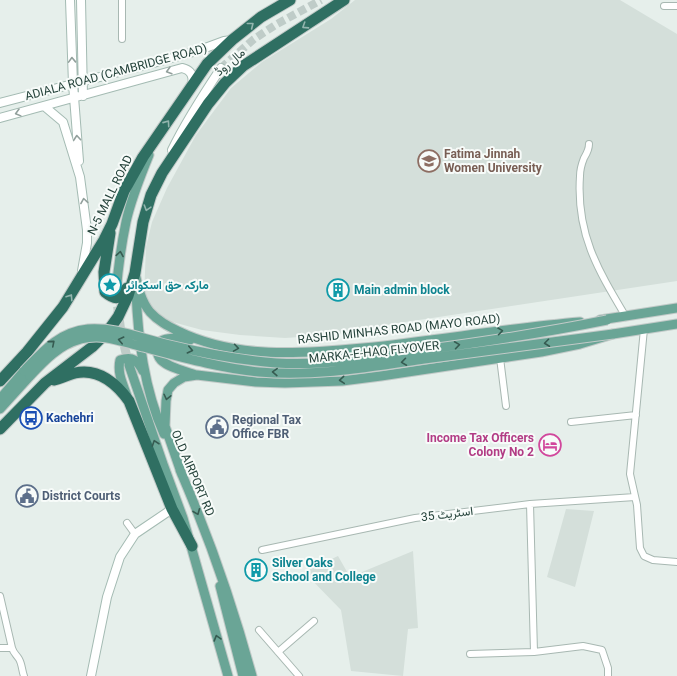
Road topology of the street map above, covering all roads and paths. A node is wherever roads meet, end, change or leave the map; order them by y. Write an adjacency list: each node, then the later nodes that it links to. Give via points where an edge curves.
1 (70, 0): 12 (main road, one-way to 1)
2 (81, 0): 11 (main road)
3 (122, 0): 8 (street)
4 (290, 0): 9 (highway, N-5 MALL ROAD, one-way to 4, via 261,17)
5 (344, 0): 21 (highway, مال روڈ, one-way to 21, via 266,50 225,83)
6 (664, 6): 7 (street)
7 (677, 6)
8 (122, 39)
9 (232, 40): 11 (main road, ADIALA ROAD (CAMBRIDGE ROAD)); 13 (highway, N-5 MALL ROAD, via 207,64)
10 (220, 68): 21 (main road, via 180,134)
11 (83, 81): 12 (main road, ADIALA ROAD (CAMBRIDGE ROAD)); 14 (main road)
12 (73, 84): 15 (main road); 16 (main road, ADIALA ROAD (CAMBRIDGE ROAD))
13 (192, 87): 14 (main road, ADIALA ROAD (CAMBRIDGE ROAD), one-way to 14, via 192,74 188,69 182,68); 19 (highway, N-5 MALL ROAD, one-way to 13)
14 (83, 96): 15 (main road, ADIALA ROAD (CAMBRIDGE ROAD))
15 (74, 99): 17 (main road, ADIALA ROAD (CAMBRIDGE ROAD)); 22 (main road, one-way to 15)
16 (0, 104)
17 (44, 106): 18 (main road, ADIALA ROAD (CAMBRIDGE ROAD), one-way to 18); 22 (main road, via 63,122)
18 (0, 118)
19 (154, 143): 23 (highway, N-5 MALL ROAD, via 124,191); 26 (main road, one-way to 19, via 126,221 136,187)
20 (590, 144): 28 (street, via 580,175 580,208 584,232 605,281)
21 (162, 173): 24 (highway, مال روڈ, one-way to 24, via 151,195 143,222)
22 (80, 177): 25 (main road, one-way to 22, via 85,262 87,230)
23 (112, 224): 24 (highway, via 104,272 105,292 119,298); 25 (highway, N-5 MALL ROAD)
24 (135, 273): 33 (main road, RASHID MINHAS ROAD (MAYO ROAD), via 138,291 150,312 168,326); 37 (main road, OLD AIRPORT RD); 40 (highway, via 118,318 108,331 92,347)
25 (80, 281): 39 (highway, N-5 MALL ROAD, one-way to 25, via 45,330)
26 (116, 293)
27 (677, 308): 28 (main road, RASHID MINHAS ROAD (MAYO ROAD))
28 (626, 317): 29 (main road, RASHID MINHAS ROAD (MAYO ROAD))
29 (607, 320): 33 (main road, RASHID MINHAS ROAD (MAYO ROAD), one-way to 29, via 252,351 295,353); 36 (main road, MARKA-E-HAQ FLYOVER, one-way to 29, bridge, via 57,339 72,332 88,329 124,332 237,359 302,363 396,354 546,332)
30 (677, 324): 31 (main road)
31 (644, 329): 32 (main road); 45 (street)
32 (613, 334): 34 (main road, via 580,344); 36 (main road, MARKA-E-HAQ FLYOVER, one-way to 36, bridge, via 327,372 259,372 97,337 81,339 56,350)
33 (200, 341): 38 (main road, via 165,339 157,346 160,359)
34 (500, 358): 38 (main road, one-way to 38, via 381,376 310,383 256,382); 43 (street)
35 (129, 365): 54 (main road, one-way to 35)
36 (27, 373): 41 (main road, MARKA-E-HAQ FLYOVER); 44 (main road, MARKA-E-HAQ FLYOVER)
37 (145, 374): 42 (main road, via 133,359 120,360 119,375); 48 (main road, OLD AIRPORT RD, via 158,422)
38 (197, 375): 48 (main road, one-way to 48, via 184,377 174,383 168,390 166,401 165,426)
39 (0, 381)
40 (45, 383): 42 (highway, via 74,373 98,374 112,382); 47 (highway)
41 (0, 399)
42 (129, 401): 51 (highway)
43 (506, 406)
44 (0, 409)
45 (636, 415): 46 (street); 49 (street, via 630,474)
46 (571, 422)
47 (0, 429)
48 (182, 475): 56 (main road, OLD AIRPORT RD, one-way to 56)
49 (635, 497): 50 (street, اسٹریٹ 35); 57 (street, via 640,548 644,556 653,560)
50 (530, 504): 55 (street, اسٹریٹ 35, via 415,518); 64 (street)
51 (172, 509): 53 (main road); 54 (highway)
52 (127, 523): 53 (street)
53 (135, 534): 68 (main road, via 120,557 107,597)
54 (192, 546): 66 (main road, one-way to 54)
55 (262, 550)
56 (214, 555): 69 (main road); 70 (main road, OLD AIRPORT RD, via 231,602)
57 (677, 562)
58 (0, 596): 62 (street)
59 (314, 621): 63 (street)
60 (259, 630): 63 (street)
61 (0, 648): 62 (street)
62 (12, 648): 67 (street, via 21,662)
63 (278, 652): 71 (street)
64 (534, 652): 65 (street); 72 (street, via 582,646 602,650)
65 (470, 654)
66 (227, 673)
67 (24, 676)
68 (91, 676)
69 (243, 676)
70 (252, 676)
71 (299, 676)
72 (608, 676)

